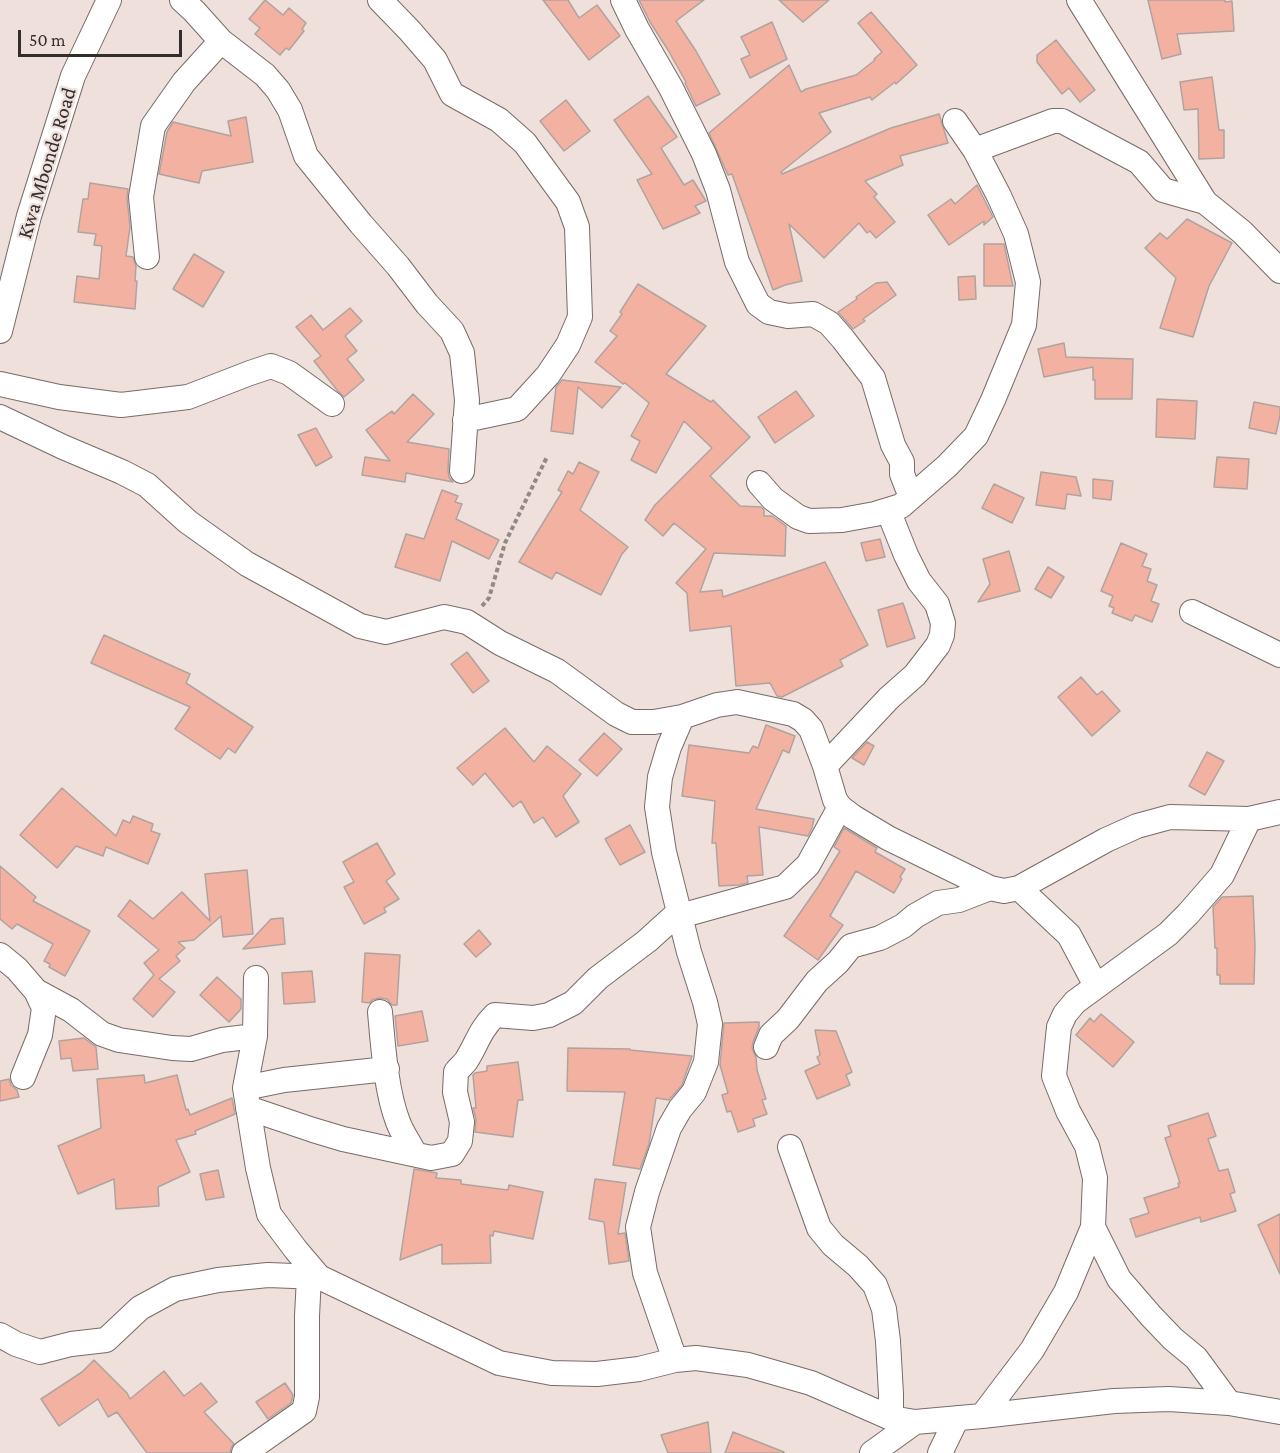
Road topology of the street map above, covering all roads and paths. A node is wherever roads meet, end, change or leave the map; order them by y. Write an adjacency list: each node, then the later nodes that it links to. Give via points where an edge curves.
1 (109, 0): 12 (street, Kwa Mbonde Road, via 73,76 29,216)
2 (183, 0): 6 (street)
3 (380, 0): 16 (street, via 435,60 452,94 499,120 525,143 568,202 577,227 580,317 568,345 548,375 517,409)
4 (623, 0): 20 (street, via 704,154 737,262 758,304 769,312 813,314 829,323 843,339 873,378 902,462 902,474)
5 (1079, 0): 9 (street)
6 (221, 41): 10 (street, via 184,82 153,126 141,197); 16 (street, via 278,90 290,110 306,156 452,331 462,353)
7 (955, 121): 8 (street)
8 (975, 150): 9 (street, via 1062,121 1139,162 1163,190); 20 (street, via 1016,234 1028,282 1024,325 976,436)
9 (1205, 202): 11 (street)
10 (147, 257)
11 (1280, 271)
12 (0, 331)
13 (0, 384): 14 (street, via 121,405 188,397 271,366 289,372)
14 (332, 404)
15 (0, 417): 23 (street, via 147,485 188,522 247,564 360,626 386,632 444,617)
16 (465, 420): 18 (street)
17 (547, 457): 23 (path, via 506,543 489,598)
18 (462, 471)
19 (759, 483): 21 (street, via 773,499 810,521 842,520)
20 (913, 495): 21 (street, via 901,506)
21 (888, 510): 26 (street, via 919,581 937,604 942,635 915,675)
22 (1192, 612): 24 (street)
23 (467, 622): 25 (street, via 557,671 632,722)
24 (1280, 655)
25 (682, 717): 26 (street, via 736,702 793,714 811,729); 32 (street, via 660,777 657,807)
26 (825, 766): 27 (street)
27 (840, 807): 30 (street, via 888,838); 32 (street, via 808,865 785,887)
28 (1280, 812): 29 (street)
29 (1249, 819): 31 (street, via 1170,817 1137,826); 35 (street, via 1222,875 1188,915)
30 (990, 888): 31 (street); 39 (street, via 938,903 880,938 850,946 771,1035)
31 (1018, 888): 35 (street, via 1069,935)
32 (680, 914): 44 (street, via 598,978 573,1003 533,1018 495,1015 456,1072 455,1092 462,1122 460,1141 452,1154 431,1158); 48 (street, via 710,1024 706,1062 694,1092 669,1128 638,1227 645,1273)
33 (0, 955): 36 (street)
34 (256, 978): 38 (street)
35 (1096, 986): 45 (street, via 1065,1014 1059,1027 1054,1076 1088,1146 1095,1178)
36 (36, 991): 38 (street, via 71,1010 102,1034 119,1040 191,1049); 41 (street, via 44,1008 40,1035)
37 (380, 1012): 40 (street)
38 (255, 1036): 42 (street)
39 (766, 1047)
40 (387, 1069): 42 (street, via 284,1080); 44 (street, via 398,1122)
41 (23, 1077)
42 (246, 1098): 44 (street, via 313,1131); 46 (street, via 269,1214)
43 (790, 1147): 52 (street, via 819,1228 875,1285 884,1310 888,1341)
44 (416, 1154)
45 (1093, 1227): 49 (street, via 1119,1279 1173,1339 1196,1358); 51 (street, via 1055,1311 1032,1350)
46 (314, 1277): 47 (street, via 268,1275 174,1290 140,1308 106,1340 40,1352); 48 (street, via 499,1363 552,1373 597,1374); 55 (street, via 307,1316 304,1411)
47 (0, 1335)
48 (675, 1360): 52 (street, via 696,1358 748,1365 811,1383)
49 (1229, 1403): 50 (street); 51 (street, via 1114,1401)
50 (1280, 1413)
51 (982, 1416): 53 (street)
52 (891, 1418): 54 (street)
53 (957, 1418): 54 (street); 57 (street)
54 (915, 1422): 56 (street)
55 (244, 1453)
56 (872, 1453)
57 (940, 1453)

